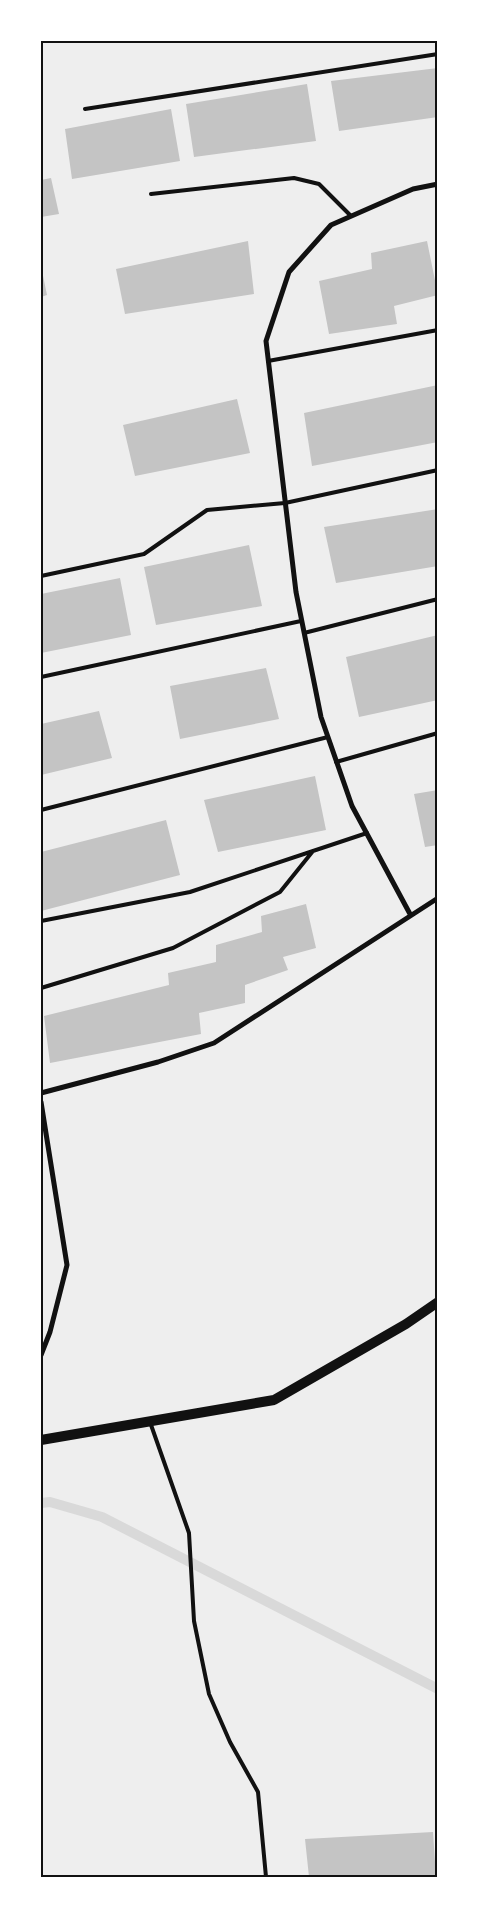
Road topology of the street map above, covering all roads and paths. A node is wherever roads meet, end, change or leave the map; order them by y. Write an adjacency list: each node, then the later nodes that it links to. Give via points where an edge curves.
1 (438, 54): 2 (lane)
2 (85, 109)
3 (438, 184): 5 (street, via 413,189)
4 (151, 194): 5 (lane, via 294,178 319,184)
5 (351, 216): 7 (street, via 331,225 289,272 266,341)
6 (438, 330): 7 (lane)
7 (268, 360): 9 (street)
8 (438, 470): 9 (lane)
9 (285, 503): 10 (lane, via 207,510 144,554); 12 (street)
10 (41, 576)
11 (438, 598): 13 (lane)
12 (301, 621): 13 (street); 14 (lane)
13 (304, 634): 16 (street)
14 (41, 677)
15 (438, 733): 17 (lane)
16 (328, 737): 17 (street); 18 (lane)
17 (336, 762): 19 (street)
18 (41, 810)
19 (366, 834): 20 (lane); 22 (street)
20 (313, 851): 23 (lane, via 190,892); 24 (lane, via 280,892 173,948)
21 (438, 898): 22 (street)
22 (410, 914): 25 (street, via 214,1043 158,1062)
23 (41, 921)
24 (41, 988)
25 (41, 1093)
26 (41, 1102): 28 (street, via 67,1265)
27 (438, 1302): 29 (main road, via 274,1400)
28 (41, 1355)
29 (150, 1422): 30 (main road); 31 (lane, via 189,1538 194,1621 209,1694 230,1742 258,1792)
30 (41, 1440)
31 (266, 1877)

